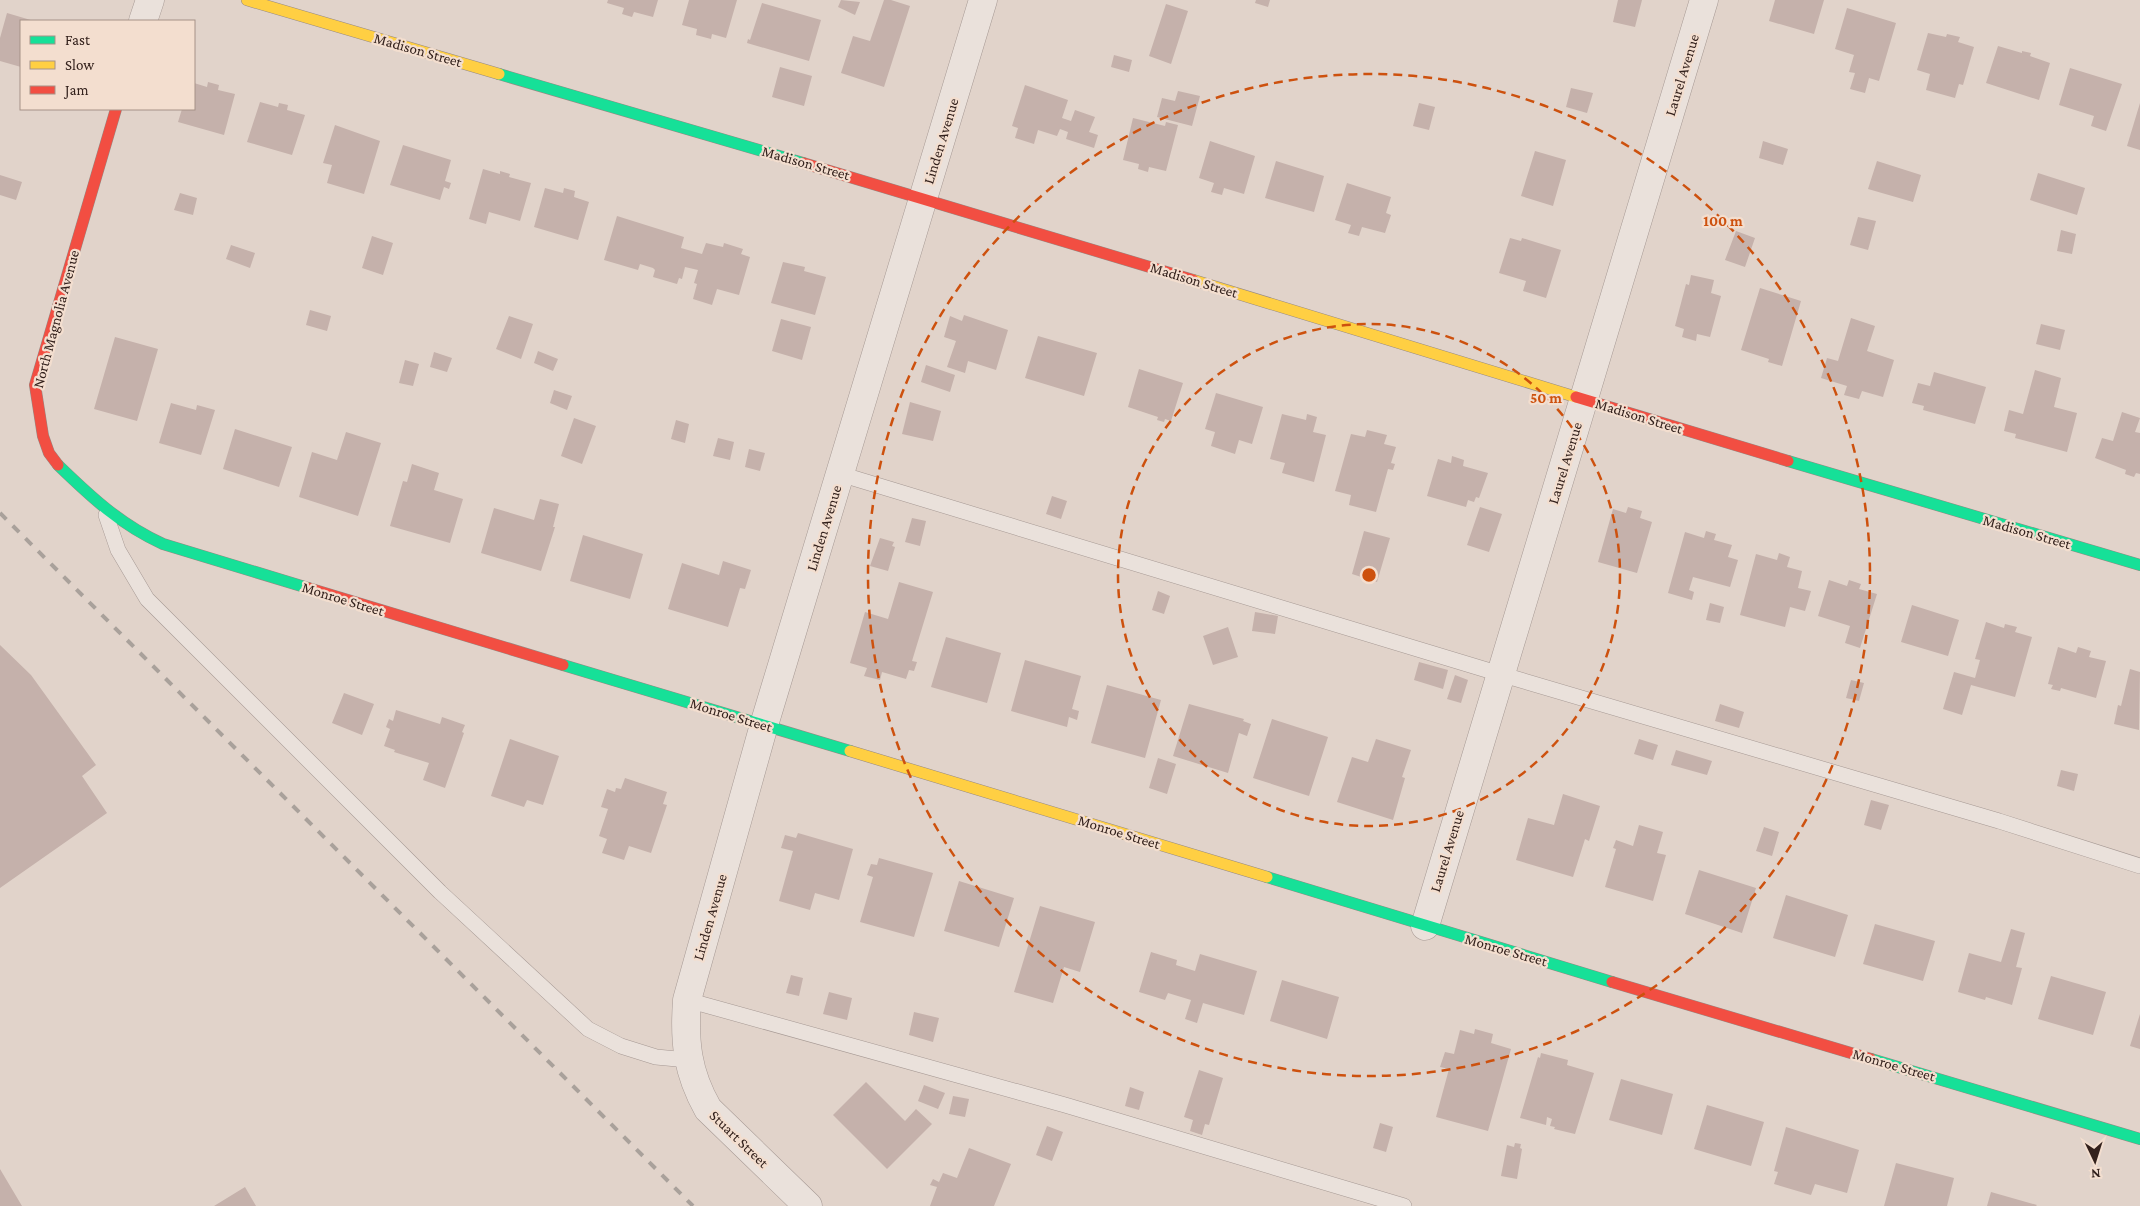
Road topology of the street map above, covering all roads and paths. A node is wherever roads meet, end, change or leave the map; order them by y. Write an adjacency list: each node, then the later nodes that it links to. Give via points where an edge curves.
1 (150, 0): 5 (street)
2 (247, 0): 7 (street, Madison Street)
3 (983, 0): 7 (street, Linden Avenue)
4 (1704, 0): 8 (street, Laurel Avenue)
5 (143, 20)
6 (116, 110): 10 (street, North Magnolia Avenue, via 35,385 38,421 50,455)
7 (924, 198): 8 (street, Madison Street); 9 (street, Linden Avenue)
8 (1584, 399): 11 (street, Madison Street); 12 (street, Laurel Avenue)
9 (840, 474): 12 (lane); 13 (street, Linden Avenue)
10 (104, 510): 13 (street, Monroe Street, via 143,536 163,544); 17 (lane, via 118,550 148,599 440,892 588,1029 621,1046 656,1057)
11 (2140, 565)
12 (1500, 674): 14 (lane); 15 (street, Laurel Avenue)
13 (764, 725): 15 (street, Monroe Street); 16 (street, Linden Avenue)
14 (2140, 866)
15 (1425, 926): 18 (street, Monroe Street)
16 (686, 1000): 17 (street, Linden Avenue); 20 (lane, via 1065,1105)
17 (688, 1060): 19 (street, Stuart Street, via 697,1090 708,1109)
18 (2140, 1139)
19 (808, 1206)
20 (1404, 1206)

